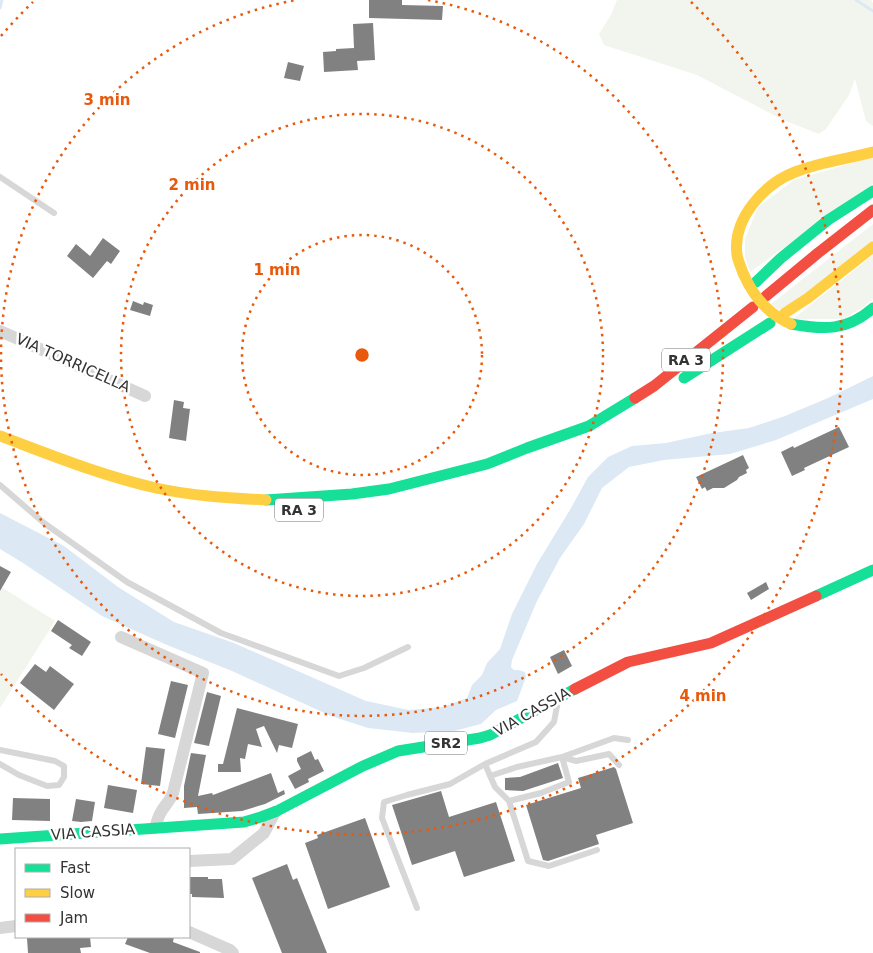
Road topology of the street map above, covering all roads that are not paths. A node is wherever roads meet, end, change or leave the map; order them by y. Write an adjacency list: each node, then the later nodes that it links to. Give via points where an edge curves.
1 (873, 152): 10 (main road, bridge, via 804,169 771,186 744,219 738,236 737,254 749,287 761,304 791,324 823,329 840,327)
2 (0, 176): 5 (lane)
3 (873, 191): 7 (main road, via 828,220)
4 (873, 210): 8 (main road)
5 (54, 213)
6 (873, 247): 11 (main road)
7 (756, 282)
8 (766, 296)
9 (753, 307): 16 (main road, RA 3, via 654,386)
10 (873, 308)
11 (785, 314)
12 (770, 323): 16 (main road, via 671,386)
13 (707, 330): 16 (main road)
14 (0, 331): 15 (street, VIA TORRICELLA)
15 (145, 396)
16 (618, 409): 17 (main road, RA 3)
17 (589, 426): 18 (main road, RA 3, via 486,464 389,489 265,500 156,488 77,465); 19 (main road, RA 3)
18 (0, 436)
19 (553, 451)
20 (0, 485): 25 (lane, via 44,523 127,582 221,633 339,676)
21 (159, 500): 22 (main road, RA 3, via 195,506)
22 (283, 510)
23 (873, 570): 26 (main road, VIA CASSIA / SR2, via 711,642 628,662)
24 (121, 637): 36 (street, VIA CASSIA, via 203,673 173,793)
25 (408, 647)
26 (559, 698): 31 (lane, via 554,722 536,742); 35 (main road, VIA CASSIA / SR2, via 490,736 398,750)
27 (628, 740): 29 (lane, via 614,738)
28 (0, 750): 30 (lane, via 55,761 64,766 64,777 60,785 47,786)
29 (562, 757): 32 (lane, via 576,761 609,754); 33 (lane); 34 (lane, via 569,782)
30 (0, 764)
31 (485, 764): 33 (lane); 40 (lane, via 450,784 384,802 382,818)
32 (619, 765)
33 (490, 776): 34 (lane, via 495,787)
34 (509, 801): 38 (lane, via 528,861 549,866)
35 (275, 812): 36 (main road, VIA CASSIA / SR2, via 244,822); 39 (street, via 264,834 232,859)
36 (155, 828): 37 (main road, VIA CASSIA / SR2)
37 (0, 839)
38 (597, 850)
39 (190, 860)
40 (417, 908)
41 (15, 926): 42 (street)
42 (0, 928)
43 (190, 932): 44 (street)
44 (233, 953)

